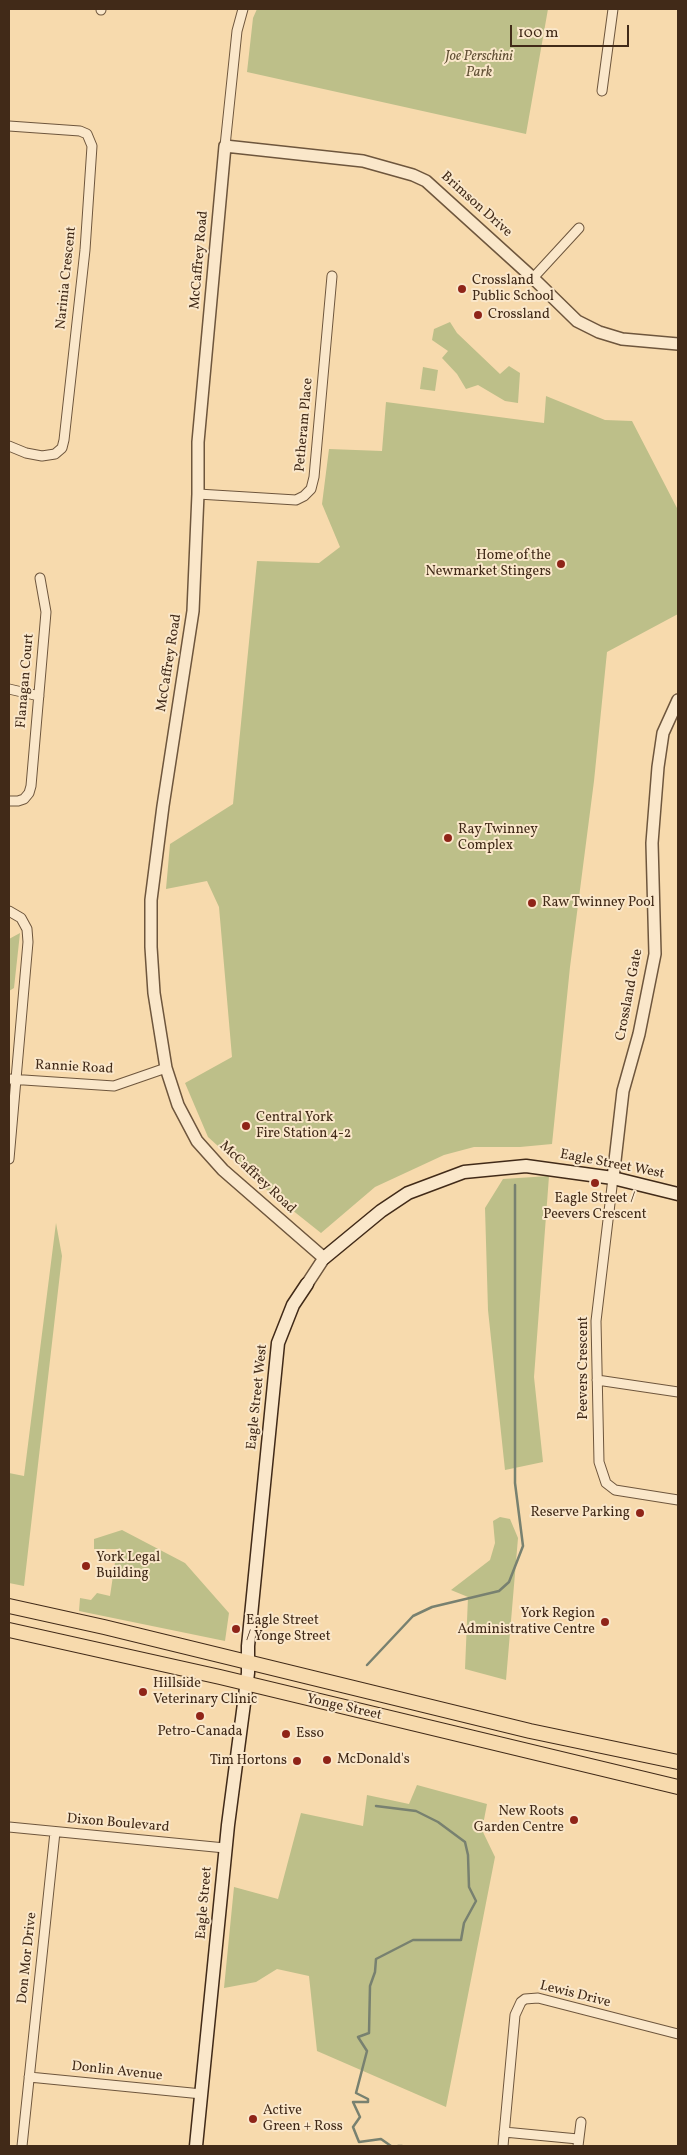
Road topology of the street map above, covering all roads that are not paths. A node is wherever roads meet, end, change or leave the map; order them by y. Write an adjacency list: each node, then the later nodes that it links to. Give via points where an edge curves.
1 (243, 9): 5 (street, McCaffrey Road, via 237,31)
2 (612, 9): 3 (street)
3 (602, 91)
4 (9, 126): 10 (street, Narinia Crescent, via 80,131 87,134 92,146 85,250 62,448 55,454 42,456)
5 (225, 146): 8 (street, Brimson Drive, via 364,161 413,175 426,181); 11 (street, McCaffrey Road, via 198,442)
6 (579, 228): 8 (street)
7 (332, 276): 11 (street, Petheram Place, via 311,489 296,500)
8 (533, 278): 9 (street, Brimson Drive, via 576,321 599,332 622,339)
9 (678, 344)
10 (9, 446)
11 (198, 494): 18 (street, McCaffrey Road, via 193,611 151,900 154,993)
12 (40, 578): 14 (street, Flanagan Court, via 46,612)
13 (9, 689): 14 (street)
14 (39, 696): 16 (street, Flanagan Court, via 29,793 24,799)
15 (678, 700): 21 (street, Crossland Gate, via 663,733 658,767 652,843 654,954 639,1034 623,1091)
16 (9, 801)
17 (9, 911): 19 (street, via 21,918 27,929 28,942)
18 (166, 1068): 19 (street, Rannie Road, via 114,1086); 23 (street, McCaffrey Road, via 178,1105 198,1141 223,1170)
19 (12, 1079): 20 (street)
20 (9, 1159)
21 (613, 1178): 22 (main road, Eagle Street West); 23 (main road, Eagle Street West, via 526,1166 464,1172 408,1193 381,1210); 25 (street, Peevers Crescent, via 596,1321)
22 (678, 1194)
23 (324, 1258): 24 (street, Eagle Street West)
24 (307, 1284): 30 (main road, Eagle Street West, via 293,1305 278,1343)
25 (597, 1380): 26 (street); 27 (street, Peevers Crescent, via 599,1462 606,1483 615,1490)
26 (678, 1392)
27 (678, 1500)
28 (9, 1606): 30 (main road, Yonge Street)
29 (9, 1630): 31 (main road, Yonge Street)
30 (248, 1663): 31 (main road, Eagle Street); 32 (main road, Yonge Street, via 530,1731)
31 (246, 1685): 33 (main road, Yonge Street); 36 (main road, Eagle Street)
32 (678, 1762)
33 (678, 1787)
34 (9, 1826): 35 (street, Dixon Boulevard)
35 (55, 1832): 36 (street, Dixon Boulevard); 38 (street, Don Mor Drive)
36 (225, 1848): 39 (main road, Eagle Street)
37 (678, 2034): 41 (street, Lewis Drive, via 538,1998 525,1999 515,2015)
38 (29, 2077): 39 (street, Donlin Avenue); 43 (street, Don Mor Drive)
39 (202, 2094): 44 (main road, Eagle Street)
40 (581, 2122): 42 (street)
41 (504, 2132): 42 (street); 45 (street, Lewis Drive)
42 (578, 2143)
43 (22, 2146)
44 (196, 2146)
45 (503, 2146)

